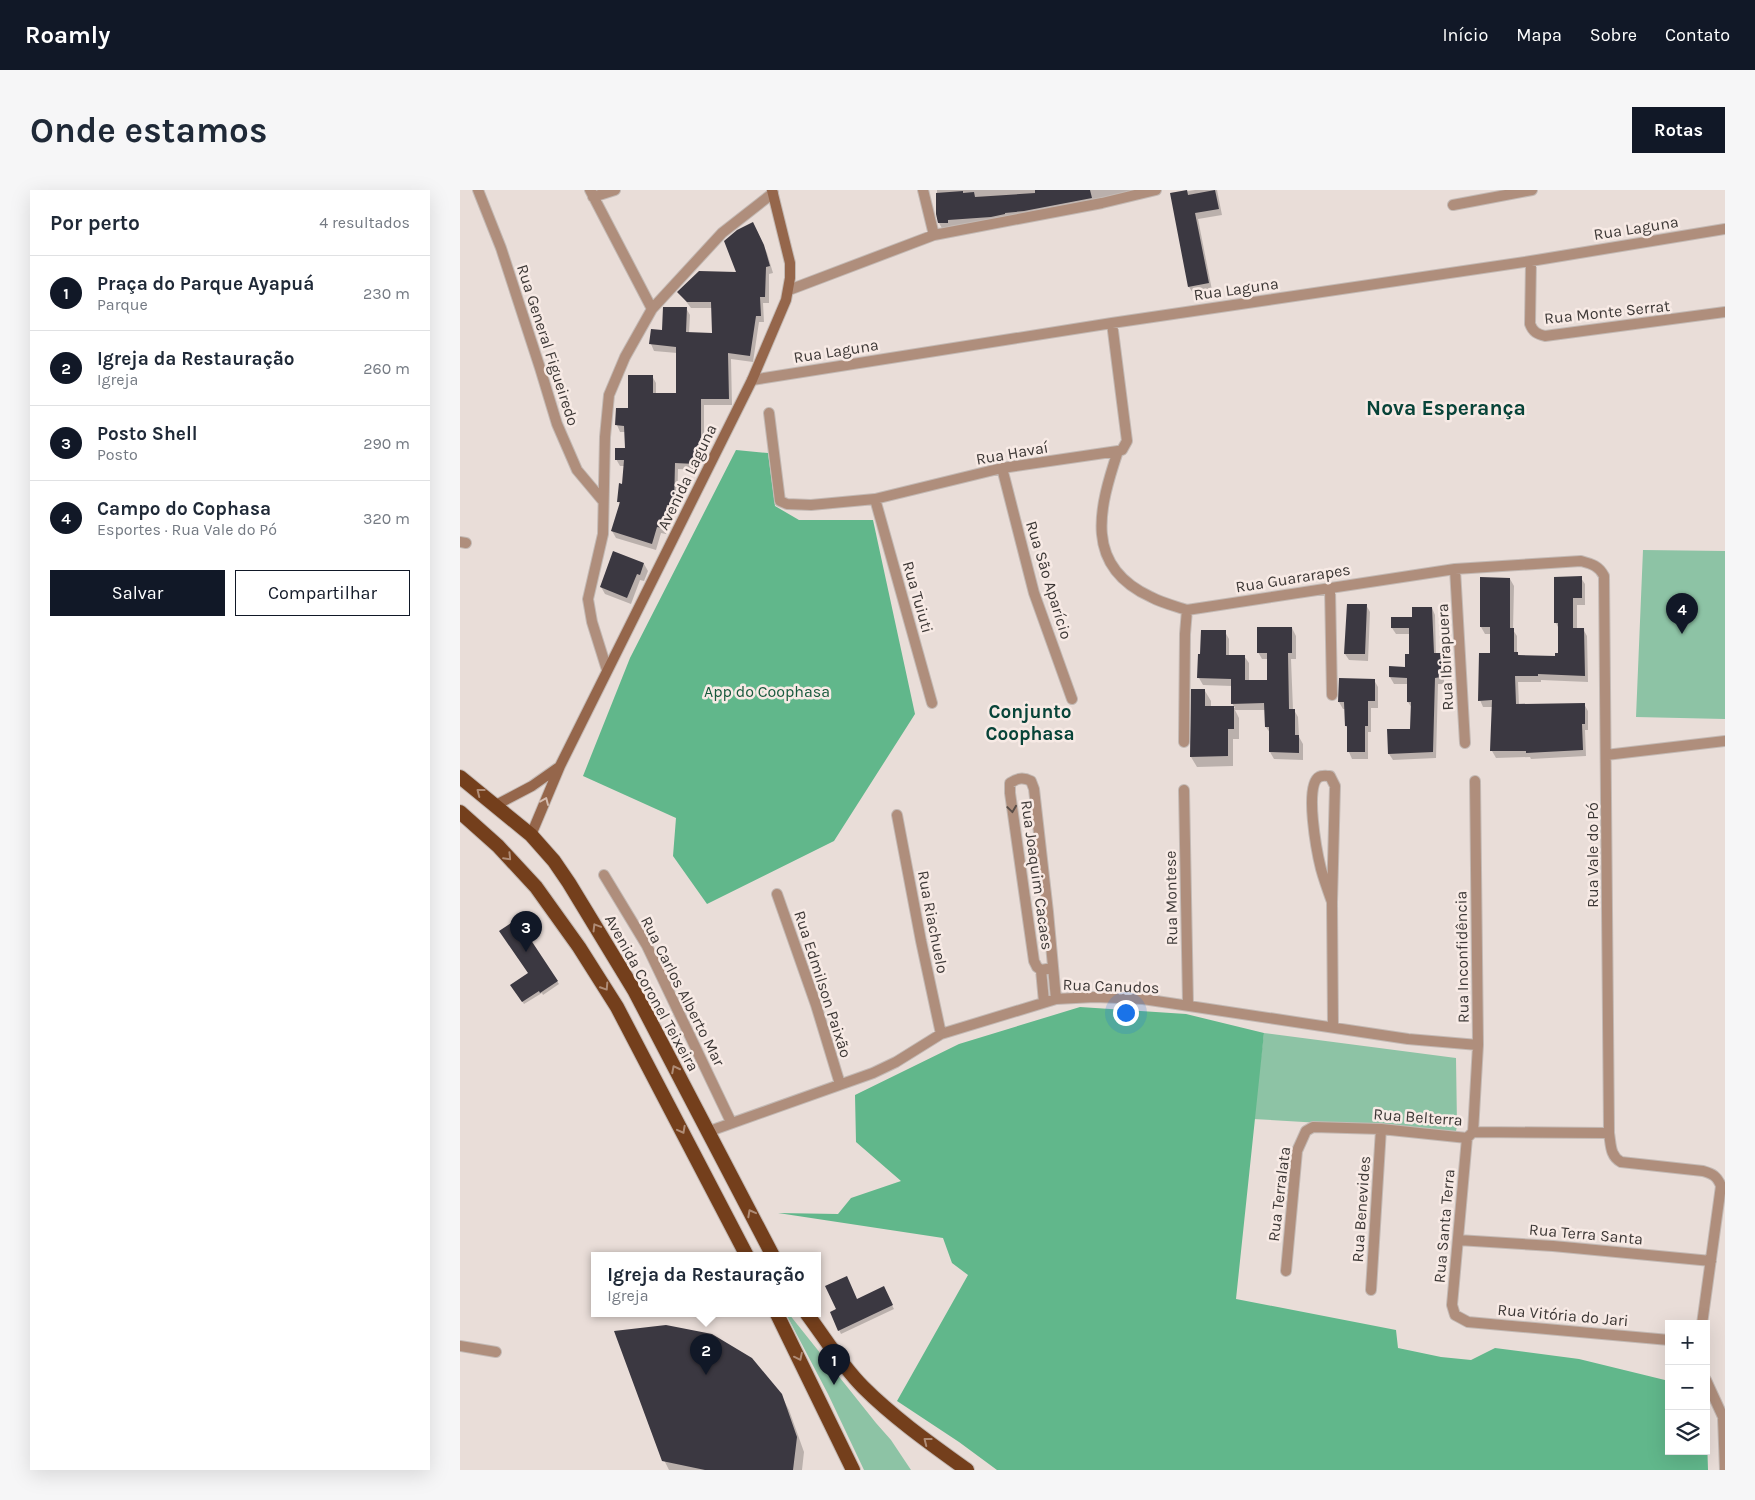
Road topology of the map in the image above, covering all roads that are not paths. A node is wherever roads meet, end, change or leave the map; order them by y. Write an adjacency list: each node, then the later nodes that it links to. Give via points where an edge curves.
1 (478, 190): 21 (street, Rua General Figueiredo, via 504,257 557,424 577,470)
2 (615, 190): 7 (street)
3 (923, 190): 10 (street)
4 (1156, 190): 10 (street)
5 (1532, 190): 8 (street)
6 (772, 191): 12 (main road, Avenida Laguna, via 790,263); 13 (street, via 722,233)
7 (592, 194): 13 (street)
8 (1453, 205)
9 (1725, 229): 11 (street, Rua Laguna)
10 (934, 234): 12 (street)
11 (1531, 261): 14 (street, Rua Monte Serrat, via 1530,324 1538,335); 15 (street, Rua Laguna)
12 (789, 290): 16 (main road, Avenida Laguna)
13 (652, 309): 21 (street, via 625,357 609,395)
14 (1725, 312)
15 (1112, 323): 16 (street, Rua Laguna); 18 (street, via 1127,441)
16 (752, 380): 26 (main road, Avenida Laguna)
17 (769, 413): 20 (street, Rua Havaí, via 780,501 811,505)
18 (1118, 451): 19 (street, Rua Havaí); 25 (street, Rua Guararapes, via 1100,524 1109,561 1125,581 1150,597)
19 (1002, 468): 20 (street, Rua Havaí); 28 (street, Rua São Aparício, via 1034,593)
20 (875, 499): 29 (street, Rua Tuiuti)
21 (603, 501): 26 (street, via 603,534 588,599)
22 (1455, 569): 23 (street, Rua Guararapes, via 1581,561 1594,564); 24 (street, Rua Guararapes); 32 (street, Rua Ibirapuera)
23 (1604, 576): 33 (street, Rua Vale do Pó)
24 (1330, 588): 25 (street, Rua Guararapes); 27 (street)
25 (1187, 610): 31 (street)
26 (607, 670): 34 (main road, Avenida Laguna)
27 (1332, 695)
28 (1072, 699)
29 (932, 703)
30 (1725, 741): 33 (street)
31 (1184, 742)
32 (1465, 743)
33 (1606, 755): 58 (street, Rua Vale do Pó)
34 (560, 766): 38 (main road, Avenida Laguna, via 526,790); 41 (main road, Avenida Laguna, one-way to 34)
35 (460, 777): 38 (highway, Avenida Coronel Teixeira, one-way to 35)
36 (1475, 781): 52 (street, Rua Inconfidência)
37 (1184, 790): 49 (street, Rua Montese)
38 (496, 805): 41 (highway, Avenida Coronel Teixeira)
39 (460, 812): 61 (highway, one-way to 61, via 536,887 579,947 617,1007)
40 (897, 815): 51 (street, Rua Riachuelo)
41 (531, 835): 57 (highway, Avenida Coronel Teixeira, one-way to 41, via 634,990 569,883)
42 (604, 876): 54 (street, Rua Carlos Alberto Mar, via 647,946)
43 (777, 894): 53 (street, Rua Edmilson Paixão)
44 (1332, 902): 44 (street, via 1335,786 1330,776 1324,775 1314,781 1314,830 1320,867); 50 (street)
45 (1053, 968): 46 (street, Rua Joaquim Cacaes); 46 (street, Rua Joaquim Cacaes, one-way to 46, via 1037,807 1031,781 1016,779 1010,783 1010,793 1034,961); 47 (street, Rua Joaquim Cacaes)
46 (1041, 970): 48 (street, Rua Joaquim Cacaes)
47 (1056, 999): 48 (street, Rua Canudos); 49 (street, Rua Canudos, via 1143,999)
48 (1044, 1002): 51 (street, Rua Canudos)
49 (1188, 1005): 50 (street, Rua Canudos)
50 (1333, 1027): 52 (street, Rua Canudos, via 1408,1040)
51 (941, 1034): 53 (street, Rua Canudos, via 896,1062)
52 (1478, 1044): 59 (street, Rua Inconfidência)
53 (840, 1084): 54 (street, Rua Canudos)
54 (731, 1122): 57 (street, Rua Canudos)
55 (1314, 1127): 56 (street, Rua Belterra); 64 (street, Rua Terralata, via 1306,1131 1297,1151)
56 (1381, 1129): 59 (street, Rua Belterra); 65 (street, Rua Benevides)
57 (707, 1132): 62 (highway, Avenida Coronel Teixeira, one-way to 57)
58 (1609, 1133): 59 (street, Rua Belterra); 63 (street, Rua Vale do Pó, via 1612,1152 1622,1162 1703,1171 1718,1179 1721,1186)
59 (1470, 1135): 60 (street, Rua Santa Terra)
60 (1458, 1240): 63 (street, Rua Terra Santa); 66 (street, Rua Santa Terra, via 1452,1305)
61 (745, 1252)
62 (772, 1252)
63 (1711, 1260): 69 (street)
64 (1286, 1271)
65 (1371, 1290)
66 (1455, 1315): 70 (street, Rua Vitória do Jari, via 1468,1322)
67 (778, 1317): 75 (highway, one-way to 75)
68 (809, 1317): 76 (highway, one-way to 68, via 901,1421 862,1386)
69 (1703, 1320)
70 (1665, 1340)
71 (460, 1346): 72 (street)
72 (496, 1352)
73 (1710, 1388): 74 (street)
74 (1724, 1417): 77 (street)
75 (853, 1470)
76 (967, 1470)
77 (1724, 1470)

